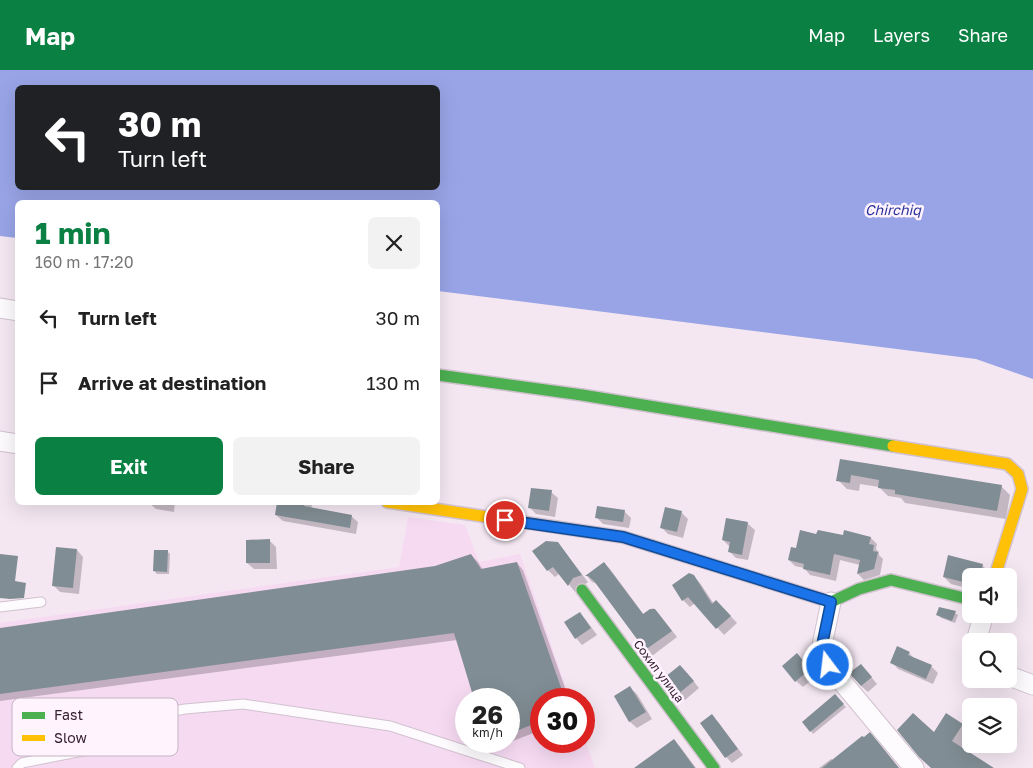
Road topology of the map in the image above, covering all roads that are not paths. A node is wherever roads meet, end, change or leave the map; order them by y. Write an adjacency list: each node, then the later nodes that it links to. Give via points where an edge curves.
1 (0, 308): 2 (street)
2 (15, 310)
3 (440, 375): 7 (street, via 1007,464 1018,474 1022,489)
4 (0, 441): 5 (street)
5 (15, 444)
6 (407, 505): 11 (street, via 623,537)
7 (997, 568)
8 (582, 590): 19 (street, Сохил улица)
9 (962, 598): 11 (street, via 891,580)
10 (41, 602): 12 (lane)
11 (831, 602): 20 (street, via 821,650 823,659)
12 (0, 607)
13 (1017, 679): 14 (street)
14 (1033, 685)
15 (178, 710): 18 (lane, via 244,704 390,726)
16 (58, 756): 17 (lane, via 22,763)
17 (17, 768)
18 (520, 768)
19 (714, 768)
20 (914, 768)

